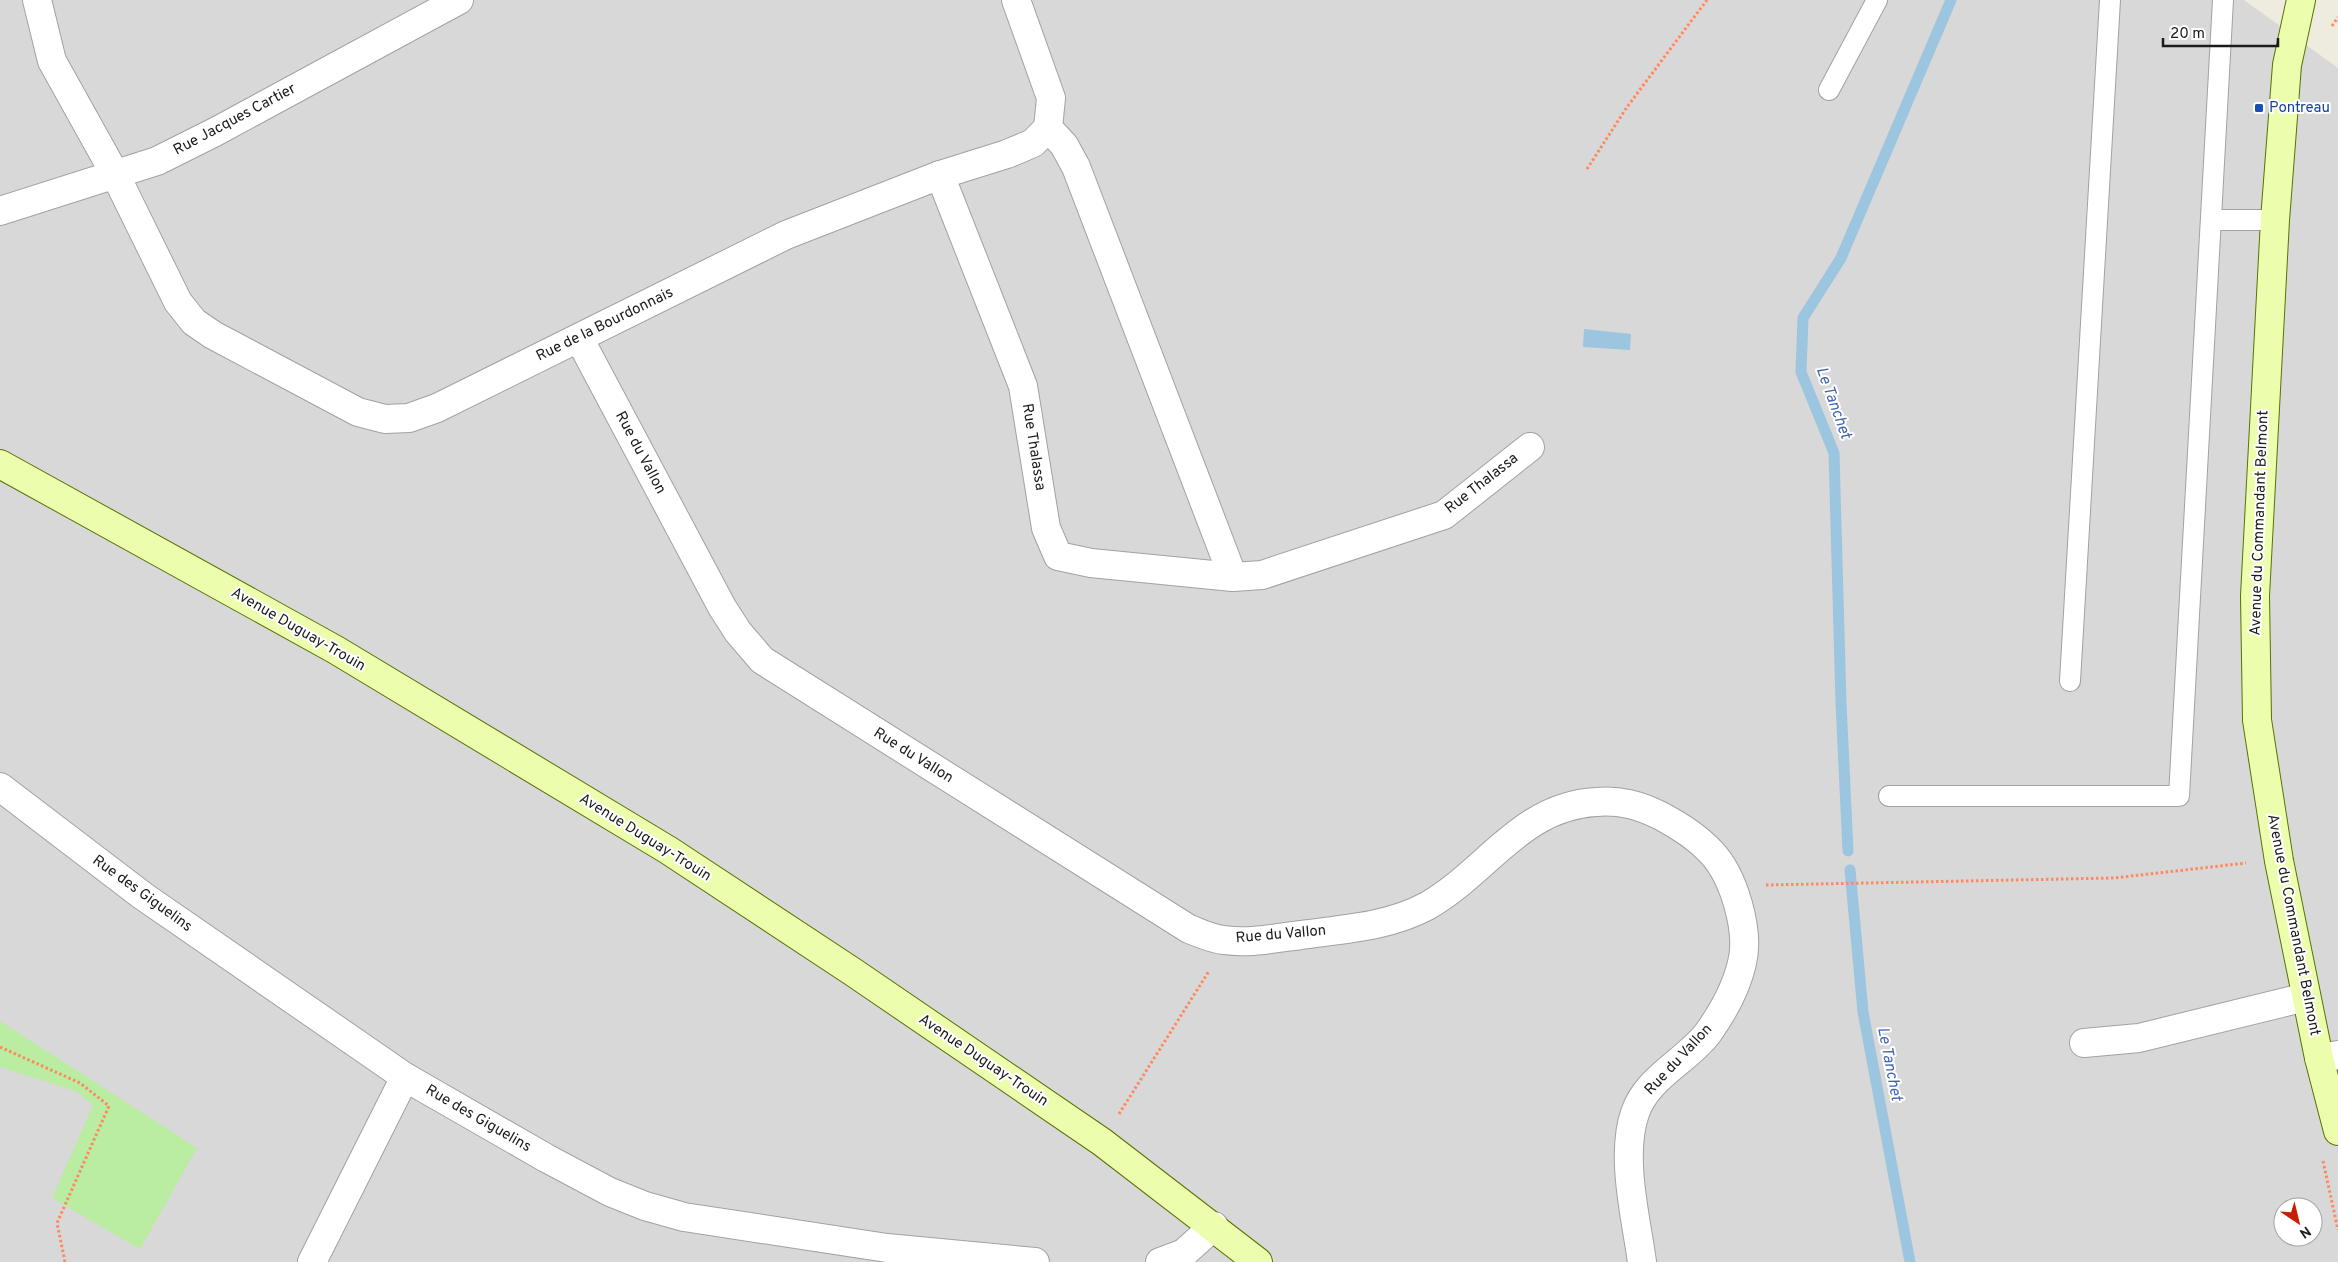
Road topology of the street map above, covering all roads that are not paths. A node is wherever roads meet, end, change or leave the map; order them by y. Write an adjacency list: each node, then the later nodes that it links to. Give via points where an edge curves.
1 (37, 0): 11 (street, Rue de la Bourdonnais, via 52,61)
2 (459, 0): 11 (street, Rue Jacques Cartier, via 215,132 157,161)
3 (1016, 0): 9 (street, via 1051,98)
4 (1877, 0): 8 (lane)
5 (2110, 0): 19 (lane)
6 (2223, 0): 13 (lane)
7 (2301, 0): 14 (street, Avenue du Commandant Belmont, via 2287,65)
8 (1830, 90)
9 (1048, 128): 10 (street, Rue de la Bourdonnais, via 1034,143); 18 (street, via 1076,167)
10 (940, 175): 15 (street, Rue de la Bourdonnais, via 786,235); 18 (street, Rue Thalassa, via 1023,386 1046,528 1058,556 1091,563)
11 (116, 176): 12 (street, Rue Jacques Cartier); 15 (street, Rue de la Bourdonnais, via 178,302 194,322 358,412 385,419 409,418 437,408)
12 (0, 211)
13 (2211, 220): 14 (lane); 21 (lane, via 2179,796)
14 (2275, 220): 22 (street, Avenue du Commandant Belmont, via 2255,596 2257,720 2279,861)
15 (580, 338): 32 (street, Rue du Vallon, via 722,607 762,660 1189,929 1221,940 1249,942 1372,926 1397,919 1427,906 1542,815 1580,803 1614,801 1643,807 1679,826 1712,852 1732,886 1744,926 1743,962 1730,1000 1706,1035 1654,1083 1635,1111 1630,1138 1630,1173)
16 (1530, 446): 18 (street, Rue Thalassa, via 1444,515 1262,575)
17 (0, 464): 27 (street, Avenue Duguay-Trouin, via 336,650 668,850 1102,1142)
18 (1233, 577)
19 (2070, 681)
20 (0, 787): 25 (street, Rue des Giguelins, via 143,896)
21 (1889, 796)
22 (2306, 997): 23 (street, via 2140,1038); 24 (street, Avenue du Commandant Belmont)
23 (2084, 1044)
24 (2328, 1056): 26 (street, Avenue du Commandant Belmont)
25 (405, 1077): 28 (street); 29 (street, Rue des Giguelins, via 554,1163 645,1206 684,1217 878,1247)
26 (2338, 1131)
27 (1214, 1226): 30 (street, via 1184,1254); 31 (street, Avenue Duguay-Trouin)
28 (312, 1262)
29 (1035, 1262)
30 (1160, 1262)
31 (1258, 1262)
32 (1642, 1262)

